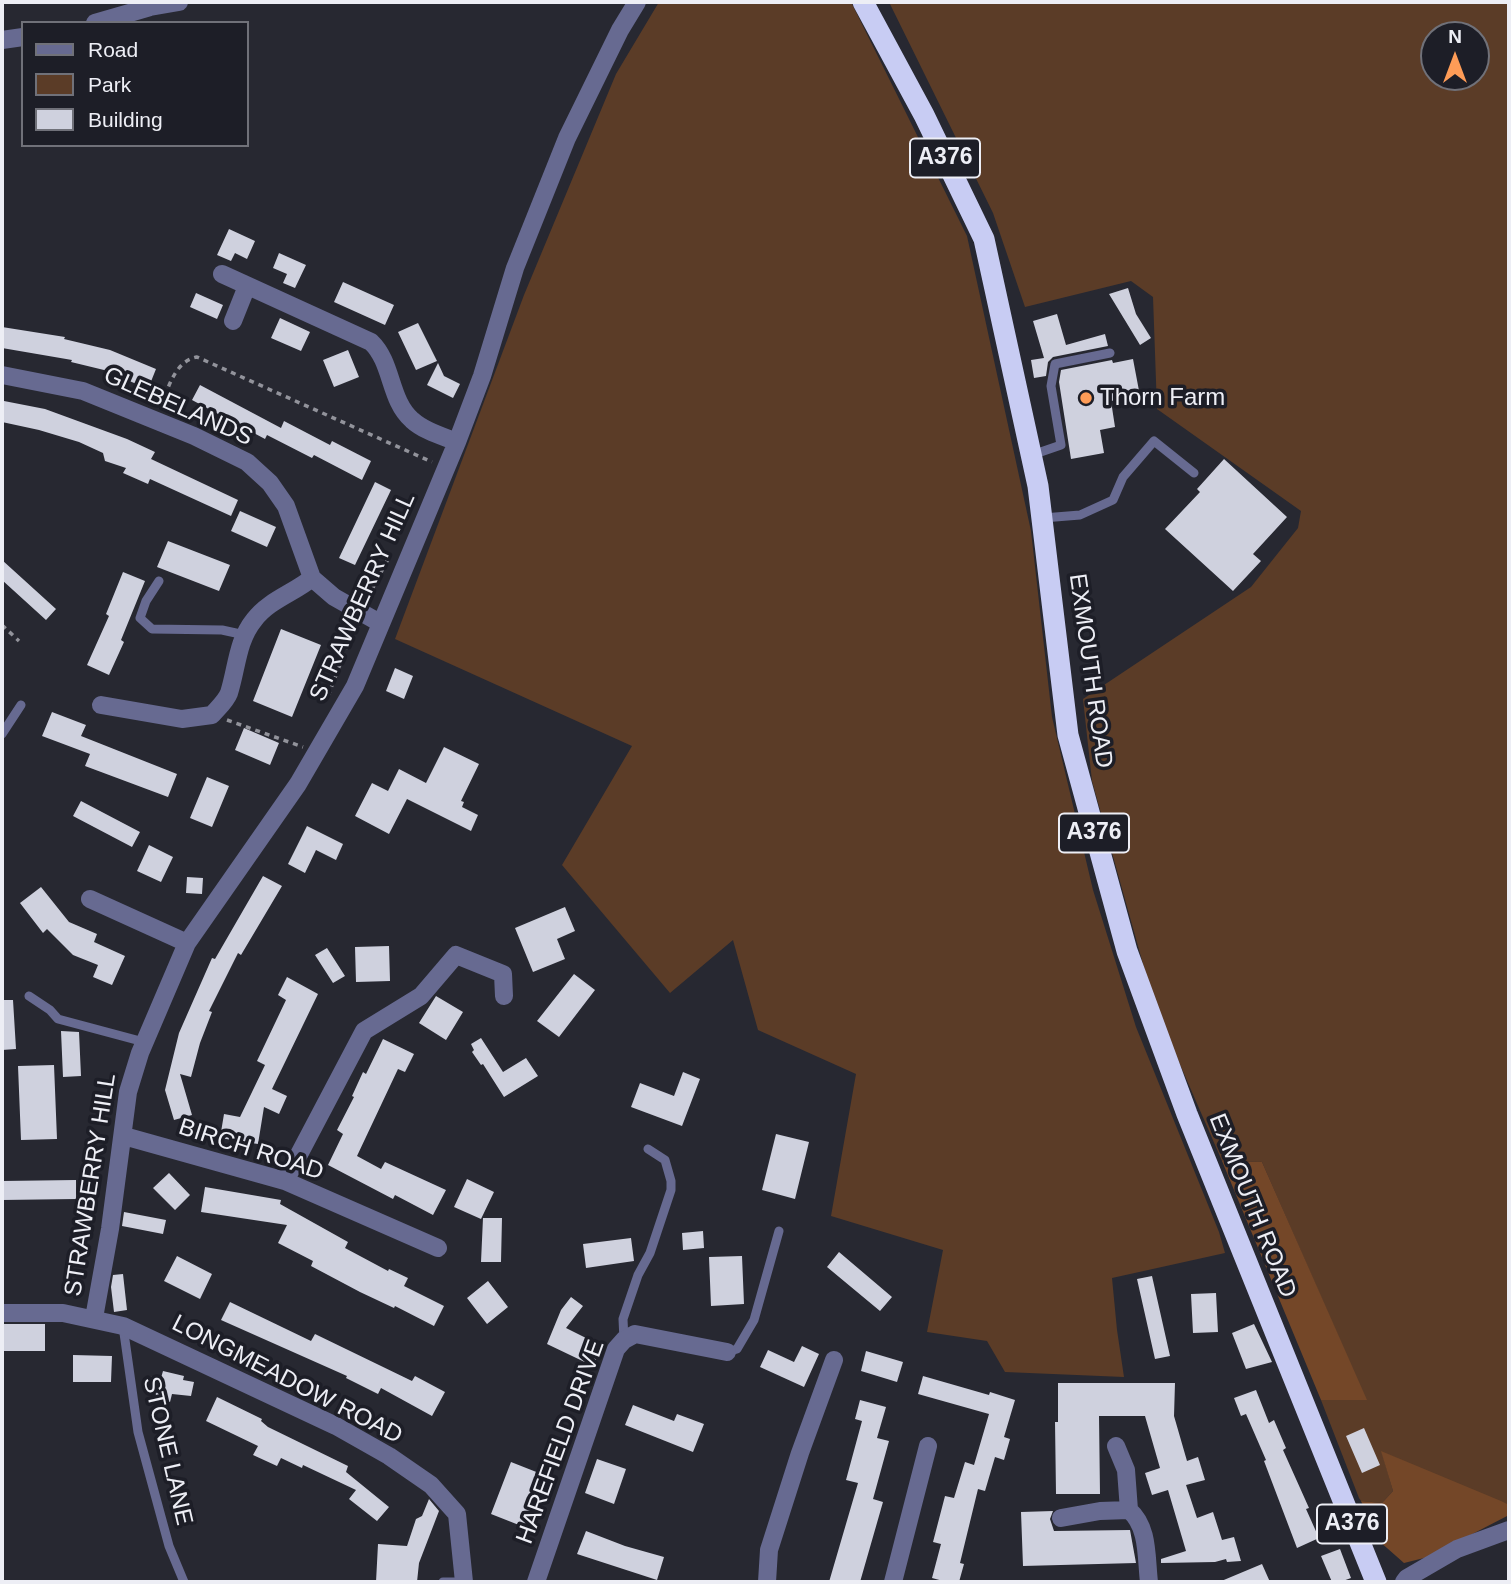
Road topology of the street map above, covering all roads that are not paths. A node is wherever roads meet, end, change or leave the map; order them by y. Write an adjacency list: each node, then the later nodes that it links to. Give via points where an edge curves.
1 (178, 2): 4 (street)
2 (637, 2): 12 (street, STRAWBERRY HILL, via 567,138 515,268)
3 (863, 2): 13 (highway, EXMOUTH ROAD / A376, via 984,239)
4 (102, 21)
5 (21, 37): 6 (street)
6 (2, 40)
7 (222, 274): 8 (street)
8 (247, 286): 9 (street); 12 (street, via 371,342 385,360 410,418)
9 (233, 321)
10 (1110, 353): 13 (lane, via 1055,364 1051,386 1061,445)
11 (2, 375): 16 (street, GLEBELANDS, via 83,391 247,462 286,506)
12 (457, 442): 18 (street, STRAWBERRY HILL)
13 (1032, 455): 15 (highway, EXMOUTH ROAD / A376)
14 (1194, 473): 15 (lane, via 1154,441 1123,477 1113,500 1080,514)
15 (1042, 518): 51 (highway, EXMOUTH ROAD / A376, via 1068,734 1127,951 1186,1114)
16 (312, 578): 18 (street, via 334,597); 19 (street, via 272,603)
17 (159, 581): 19 (lane, via 140,618 152,629 222,630)
18 (380, 623): 24 (street, STRAWBERRY HILL, via 355,686 318,753)
19 (245, 635): 21 (street, via 228,695 212,715 182,719)
20 (21, 705): 22 (lane)
21 (101, 705)
22 (2, 734)
23 (90, 898): 24 (street)
24 (187, 943): 27 (street, STRAWBERRY HILL)
25 (29, 996): 27 (lane, via 58,1019)
26 (504, 996): 30 (street, via 503,975 456,955 421,996 364,1031)
27 (144, 1042): 28 (street, STRAWBERRY HILL, via 128,1092)
28 (124, 1136): 30 (street, BIRCH ROAD); 34 (street, STRAWBERRY HILL)
29 (648, 1149): 36 (lane, via 665,1160 671,1190 623,1319)
30 (285, 1181): 32 (street, BIRCH ROAD)
31 (779, 1231): 37 (lane, via 750,1330 737,1349)
32 (438, 1248)
33 (2, 1313): 34 (street, LONGMEADOW ROAD)
34 (94, 1318): 35 (street, LONGMEADOW ROAD)
35 (123, 1326): 44 (lane, STONE LANE, via 138,1432 169,1546); 46 (street, LONGMEADOW ROAD, via 336,1426 431,1485 457,1514)
36 (624, 1340): 37 (street, HAREFIELD DRIVE, via 646,1335); 47 (street, HAREFIELD DRIVE, via 616,1349)
37 (727, 1352)
38 (834, 1360): 48 (street, via 769,1550)
39 (927, 1446): 49 (street)
40 (1116, 1446): 41 (street, via 1126,1470)
41 (1129, 1510): 42 (street); 50 (street, via 1143,1528)
42 (1061, 1518)
43 (1509, 1530): 52 (street, via 1457,1549)
44 (184, 1582)
45 (443, 1582): 46 (lane)
46 (463, 1582)
47 (536, 1582)
48 (767, 1582)
49 (893, 1582)
50 (1149, 1582)
51 (1376, 1582)
52 (1404, 1582)

